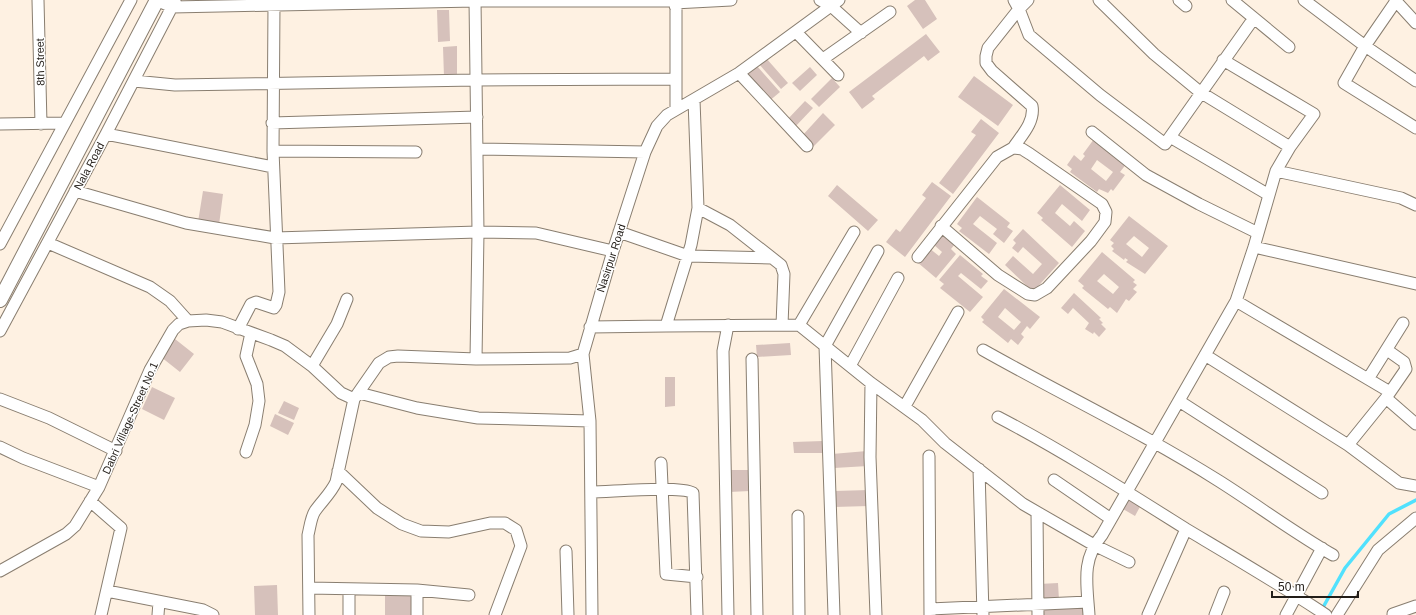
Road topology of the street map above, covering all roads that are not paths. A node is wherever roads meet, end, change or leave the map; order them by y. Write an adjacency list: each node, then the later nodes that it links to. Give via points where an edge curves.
1 (38, 0): 40 (street, 8th Street)
2 (131, 0): 37 (street)
3 (157, 0): 12 (street); 75 (street)
4 (475, 0): 13 (street, via 667,0); 15 (street); 29 (street)
5 (731, 0): 13 (street)
6 (820, 0): 14 (street)
7 (1028, 0): 16 (street)
8 (1099, 0): 33 (street, via 1154,54)
9 (1232, 0): 18 (street)
10 (1304, 0): 22 (street)
11 (1395, 0): 19 (street); 22 (street)
12 (174, 3): 15 (street); 30 (street, Nala Road)
13 (674, 3): 28 (street)
14 (835, 3): 20 (street, Nasirpur Road); 21 (street)
15 (274, 4): 32 (street)
16 (1016, 4): 44 (street, via 1029,34 1066,68 1165,144); 47 (street, via 986,56 986,62 992,71 1032,106 1033,114)
17 (890, 12): 21 (street)
18 (1254, 18): 23 (street); 25 (street)
19 (1416, 23)
20 (796, 32): 24 (street); 26 (street, Nasirpur Road)
21 (861, 33): 24 (street)
22 (1365, 46): 31 (street); 41 (street, via 1344,83)
23 (1289, 47)
24 (823, 59): 27 (street)
25 (1223, 60): 33 (street); 46 (street, via 1314,114)
26 (739, 73): 34 (street, Nasirpur Road); 45 (street)
27 (838, 75)
28 (675, 79): 29 (street); 35 (street)
29 (476, 80): 32 (street); 36 (street)
30 (134, 81): 32 (street, via 175,86); 43 (street, Nala Road)
31 (1416, 81)
32 (273, 85): 38 (street)
33 (1200, 92): 44 (street); 46 (street)
34 (694, 100): 35 (street, Nasirpur Road); 57 (street)
35 (676, 110): 51 (street, Nasirpur Road, via 657,126)
36 (477, 117): 38 (street); 48 (street)
37 (64, 123): 40 (street); 65 (street)
38 (272, 123): 49 (street)
39 (0, 124): 40 (street)
40 (41, 124)
41 (1416, 128)
42 (1092, 132): 62 (street, via 1146,175)
43 (106, 134): 52 (street); 54 (street, Nala Road)
44 (1170, 137): 55 (street)
45 (808, 146)
46 (1290, 147): 53 (street)
47 (1012, 148): 58 (street, via 997,156); 58 (street, via 1022,149 1102,204 1106,212 1105,222 1091,241 1047,288 1035,295 1028,294 998,275)
48 (477, 149): 51 (street); 59 (street)
49 (273, 151): 50 (street); 52 (street)
50 (416, 152)
51 (645, 152): 60 (street, Nasirpur Road)
52 (273, 166): 63 (street)
53 (1276, 171): 55 (street); 56 (street, via 1401,198)
54 (76, 191): 63 (street, via 186,223); 64 (street, Nala Road)
55 (1269, 195): 62 (street)
56 (1416, 205)
57 (698, 208): 69 (street); 71 (street, via 730,225)
58 (941, 226): 70 (street)
59 (478, 232): 63 (street); 67 (street, via 543,234); 93 (street)
60 (619, 232): 67 (street, Nasirpur Road); 69 (street)
61 (854, 232): 82 (street)
62 (1258, 233): 66 (street)
63 (275, 238): 85 (street, via 279,292 276,305 270,308 254,302)
64 (48, 243): 78 (street, via 150,287 170,301); 86 (street, Nala Road)
65 (0, 244)
66 (1254, 247): 73 (street); 76 (street)
67 (613, 251): 84 (street, Nasirpur Road)
68 (878, 251): 88 (street)
69 (688, 256): 71 (street); 83 (street)
70 (918, 257)
71 (772, 258): 81 (street, via 781,265 784,274)
72 (898, 278): 96 (street)
73 (1416, 284)
74 (347, 299): 95 (street, via 337,324)
75 (0, 300)
76 (1236, 301): 92 (street); 97 (street)
77 (958, 312): 103 (street)
78 (188, 321): 85 (street, via 222,322); 110 (street, Dabri Village-Street No.1, via 179,324 173,330 150,370)
79 (1403, 323): 90 (street)
80 (728, 325): 81 (street); 83 (street); 160 (street, via 723,351)
81 (782, 325): 82 (street)
82 (799, 325): 88 (street)
83 (666, 326): 84 (street)
84 (590, 327): 91 (street, Nasirpur Road)
85 (238, 329): 87 (street)
86 (0, 331)
87 (251, 334): 95 (street, via 285,346); 111 (street, via 246,356 257,384 259,401 255,425)
88 (826, 346): 96 (street); 163 (street)
89 (983, 350): 107 (street)
90 (1387, 350): 97 (street); 99 (street, via 1406,366)
91 (583, 354): 93 (street, via 570,358); 105 (street, Nasirpur Road)
92 (1205, 355): 102 (street); 108 (street)
93 (476, 359): 100 (street, via 389,357 379,363)
94 (752, 359): 161 (street)
95 (312, 366): 100 (street, via 341,393)
96 (850, 366): 98 (street)
97 (1368, 379): 99 (street)
98 (871, 383): 103 (street); 164 (street, via 870,457)
99 (1388, 395): 106 (street); 108 (street)
100 (356, 396): 105 (street, via 478,418); 115 (street)
101 (0, 399): 110 (street, via 49,418)
102 (1179, 401): 107 (street); 122 (street)
103 (905, 406): 114 (street, via 945,443)
104 (998, 417): 120 (street, via 1036,436)
105 (590, 421): 121 (street, Nasirpur Road)
106 (1416, 424)
107 (1155, 444): 120 (street); 130 (street, via 1219,481)
108 (1348, 445): 117 (street, via 1399,483)
109 (0, 447): 118 (street)
110 (116, 451): 118 (street, Dabri Village-Street No.1)
111 (246, 452)
112 (929, 456): 149 (street)
113 (661, 463): 119 (street)
114 (979, 469): 124 (street); 146 (street)
115 (338, 472): 136 (street, via 332,490 314,512 310,524); 156 (street, via 377,508 402,524 421,531 449,532 490,523 505,523 516,530 521,546)
116 (1054, 480): 127 (street)
117 (1416, 486)
118 (99, 487): 123 (street, Dabri Village-Street No.1)
119 (662, 490): 121 (street); 135 (street, via 693,493); 135 (street, via 666,574)
120 (1127, 491): 127 (street); 128 (street)
121 (591, 492): 158 (street, Nasirpur Road)
122 (1322, 493)
123 (90, 502): 134 (street, Dabri Village-Street No.1, via 75,526 66,534); 139 (street, via 121,528)
124 (1037, 512): 129 (street); 147 (street)
125 (798, 516): 162 (street)
126 (1416, 518): 170 (street, via 1378,550)
127 (1111, 519): 129 (street)
128 (1186, 528): 142 (street); 166 (street)
129 (1094, 545): 133 (street); 144 (street, via 1086,566)
130 (1322, 548): 132 (street); 142 (street)
131 (566, 551): 157 (street)
132 (1333, 555)
133 (1129, 562)
134 (0, 571)
135 (697, 576): 159 (street)
136 (309, 588): 137 (street); 153 (street)
137 (349, 589): 138 (street); 154 (street)
138 (417, 590): 141 (street); 155 (street)
139 (107, 591): 143 (street); 150 (street)
140 (1224, 592): 167 (street)
141 (469, 595)
142 (1297, 595): 168 (street); 169 (street)
143 (160, 602): 148 (street); 151 (street)
144 (1088, 602): 147 (street); 165 (street)
145 (1416, 606): 171 (street)
146 (983, 610): 147 (street); 149 (street)
147 (1038, 610)
148 (183, 611): 152 (street, via 203,610)
149 (930, 612)
150 (101, 615)
151 (158, 615)
152 (213, 615)
153 (309, 615)
154 (349, 615)
155 (417, 615)
156 (495, 615)
157 (568, 615)
158 (592, 615)
159 (697, 615)
160 (728, 615)
161 (757, 615)
162 (798, 615)
163 (834, 615)
164 (876, 615)
165 (1089, 615)
166 (1148, 615)
167 (1216, 615)
168 (1286, 615)
169 (1326, 615)
170 (1336, 615)
171 (1393, 615)

